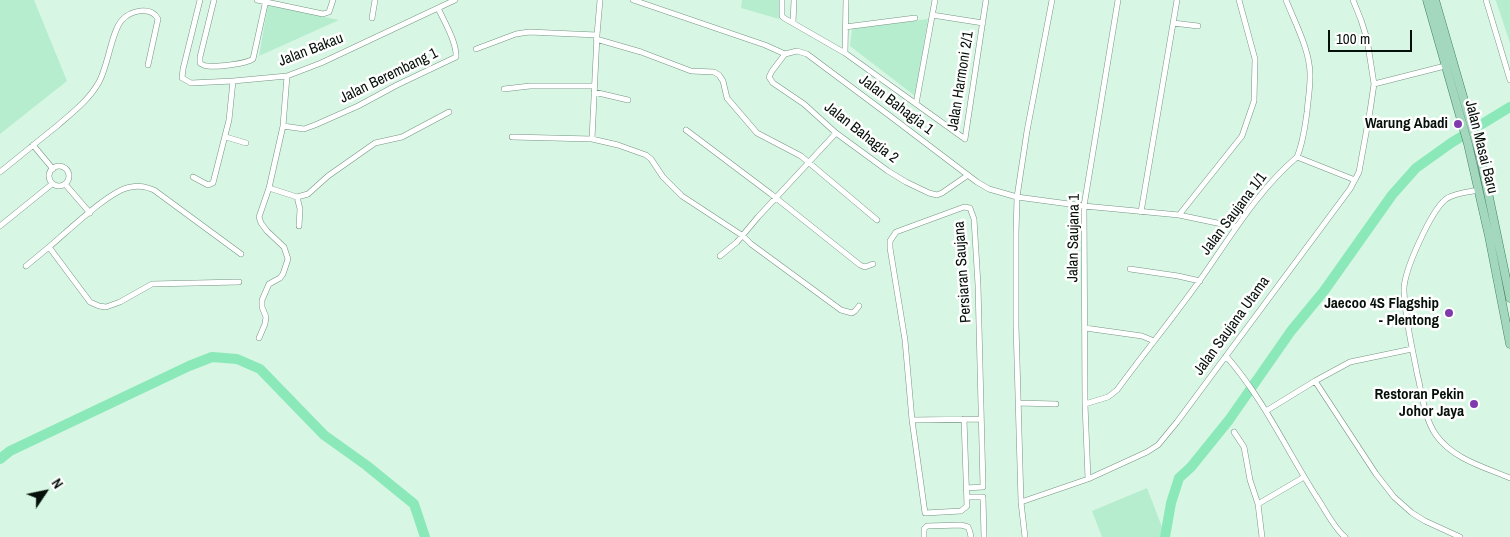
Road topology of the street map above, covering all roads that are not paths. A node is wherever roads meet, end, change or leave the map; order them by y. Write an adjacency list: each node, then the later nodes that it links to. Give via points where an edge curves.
1 (200, 0): 41 (street, Jalan Bakau, via 182,78 191,83)
2 (214, 0): 22 (street, via 200,57 200,63 206,66 253,58)
3 (257, 0): 22 (street)
4 (333, 0): 22 (street, via 329,12 323,14)
5 (375, 0): 26 (street)
6 (600, 0): 33 (street)
7 (633, 0): 36 (street)
8 (782, 0): 28 (street, via 782,16)
9 (794, 0): 28 (street)
10 (846, 0): 32 (street)
11 (935, 0): 25 (street)
12 (986, 0): 29 (street, Jalan Harmoni 2/1)
13 (1052, 0): 69 (street)
14 (1118, 0): 71 (street, Jalan Saujana 1)
15 (1177, 0): 30 (street)
16 (1239, 0): 74 (street, via 1255,59 1254,101 1242,136)
17 (1286, 0): 56 (street, Jalan Saujana 1/1, via 1307,56 1310,76 1305,127)
18 (1353, 0): 42 (street, Jalan Saujana Utama, via 1367,39)
19 (1427, 0): 38 (main road, Jalan Masai Baru)
20 (1435, 0): 63 (main road, Jalan Masai Baru)
21 (1486, 0): 40 (street)
22 (266, 1)
23 (453, 1): 24 (street, Jalan Bakau)
24 (439, 8): 39 (street, Jalan Bakau); 48 (street, Jalan Berembang 1, via 456,57 315,125 304,129)
25 (932, 15): 29 (street); 46 (street)
26 (372, 18)
27 (915, 18): 32 (street)
28 (793, 23): 35 (street, Jalan Harmoni 2/1)
29 (983, 23): 46 (street, Jalan Harmoni 2/1, via 965,139)
30 (1173, 23): 31 (street); 72 (street)
31 (1198, 26)
32 (845, 27): 35 (street)
33 (595, 36): 34 (street, via 529,32); 43 (street); 57 (street, via 691,71 714,72 723,81 727,98 757,133)
34 (476, 49)
35 (845, 53): 46 (street, Jalan Harmoni 2/1)
36 (785, 54): 50 (street, Jalan Bahagia 2, via 769,77); 60 (street, Jalan Bahagia 1, via 798,51 806,54)
37 (148, 66): 55 (street, via 158,20 149,11 137,12 118,25 103,74 88,99)
38 (1445, 66): 42 (street); 67 (main road, Jalan Masai Baru)
39 (287, 76): 41 (street, Jalan Bakau); 48 (street)
40 (1510, 80)
41 (233, 82): 51 (street)
42 (1374, 84): 62 (street, Jalan Saujana Utama)
43 (592, 88): 44 (street, via 530,86); 45 (street); 53 (street)
44 (504, 89)
45 (628, 100)
46 (916, 104)
47 (450, 112): 68 (street, via 402,137 375,144 308,194)
48 (283, 126): 66 (street)
49 (686, 130): 70 (street)
50 (836, 133): 57 (street); 60 (street, Jalan Bahagia 2, via 906,182 934,194 942,193)
51 (226, 137): 54 (street); 61 (street, via 213,184 208,185)
52 (512, 137): 53 (street)
53 (588, 138): 79 (street, via 646,155 682,196)
54 (246, 143)
55 (33, 145): 58 (street); 59 (street)
56 (1297, 157): 62 (street); 78 (street, Jalan Saujana 1/1)
57 (809, 163): 70 (street); 75 (street)
58 (52, 169): 64 (street, via 49,175); 65 (street, via 58,166 66,170)
59 (0, 172)
60 (968, 175): 69 (street, Jalan Bahagia 1, via 989,189)
61 (193, 177)
62 (1355, 180): 96 (street, Jalan Saujana Utama)
63 (1486, 180): 67 (main road); 88 (main road, Jalan Masai Baru)
64 (52, 184): 65 (street); 76 (street)
65 (65, 184): 73 (street)
66 (269, 188): 68 (street); 92 (street, via 259,217 267,231 284,247 288,259 283,274 269,284 262,300 266,317)
67 (1479, 190): 91 (main road, Jalan Masai Baru); 95 (street, via 1447,198 1433,216 1406,273 1404,290)
68 (297, 197): 77 (street)
69 (1017, 197): 71 (street, Jalan Bahagia 1); 98 (street)
70 (776, 198): 79 (street); 83 (street, via 860,265)
71 (1084, 206): 72 (street, Jalan Bahagia 1); 90 (street, Jalan Saujana 1)
72 (1141, 212): 74 (street, Jalan Bahagia 1)
73 (90, 213): 80 (street); 81 (street, via 116,192 144,186)
74 (1179, 215): 78 (street, Jalan Bahagia 1)
75 (877, 220)
76 (0, 226)
77 (300, 226)
78 (1236, 227): 86 (street, Jalan Saujana 1/1)
79 (738, 233): 82 (street); 89 (street, via 841,310 852,313)
80 (49, 247): 84 (street); 87 (street, via 90,302 99,306 120,302 152,284)
81 (241, 254)
82 (720, 256)
83 (873, 264)
84 (26, 266)
85 (1130, 268): 86 (street)
86 (1200, 281): 93 (street, Jalan Saujana 1/1)
87 (239, 282)
88 (1510, 298)
89 (859, 306)
90 (1085, 328): 93 (street, via 1142,336); 99 (street, Jalan Saujana 1)
91 (1509, 331): 94 (main road, Jalan Masai Baru)
92 (259, 338)
93 (1154, 341): 99 (street, Jalan Saujana 1/1, via 1117,390 1108,397)
94 (1510, 343)
95 (1412, 349): 97 (street, via 1352,361); 108 (street, via 1426,413 1435,433 1458,456)
96 (1226, 356): 101 (street); 106 (street, Jalan Saujana Utama, via 1158,445)
97 (1315, 381): 101 (street); 119 (street, via 1394,496 1412,513)
98 (1018, 403): 100 (street); 111 (street)
99 (1089, 403): 106 (street, Jalan Saujana 1)
100 (1056, 404)
101 (1266, 411): 107 (street)
102 (964, 419): 103 (street); 104 (street); 109 (street)
103 (981, 419): 104 (street, Persiaran Saujana, via 974,219 970,208 964,207 896,232 890,241 905,340); 109 (street, Persiaran Saujana, via 983,487)
104 (912, 420): 110 (street, Persiaran Saujana, via 925,513 961,512 967,506)
105 (1234, 432): 112 (street, via 1244,447)
106 (1088, 475): 111 (street, Jalan Saujana Utama)
107 (1304, 476): 112 (street); 113 (street)
108 (1510, 478)
109 (966, 488): 110 (street)
110 (967, 497): 116 (street, via 983,497)
111 (1021, 502): 117 (street)
112 (1258, 504): 118 (street)
113 (1343, 536)
114 (924, 537): 115 (street, via 926,526 961,525 968,527)
115 (970, 537)
116 (984, 537)
117 (1025, 537)
118 (1262, 537)
119 (1460, 537)

